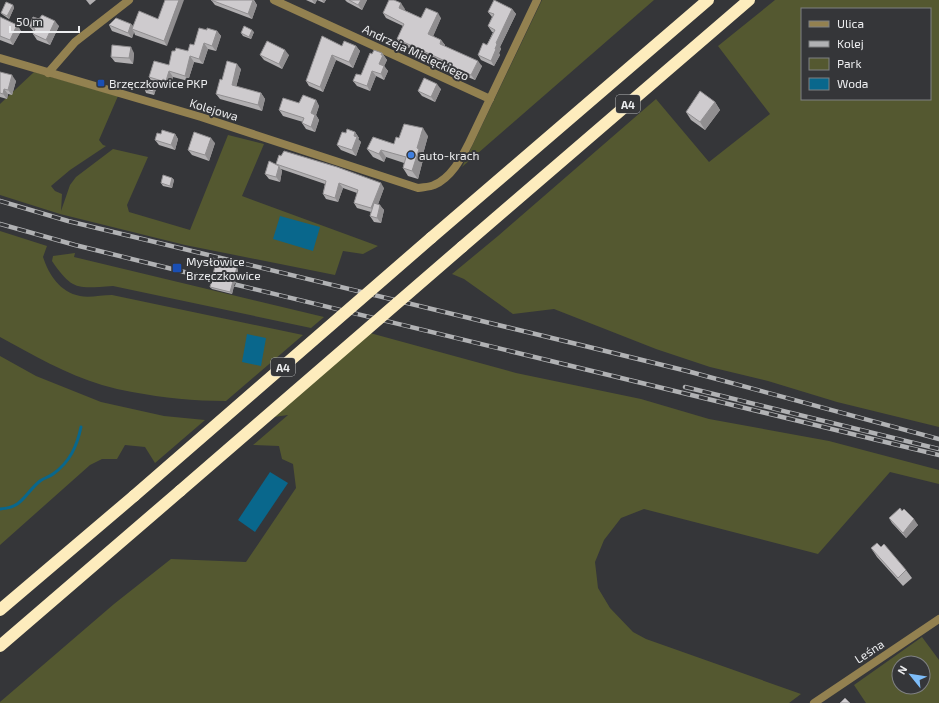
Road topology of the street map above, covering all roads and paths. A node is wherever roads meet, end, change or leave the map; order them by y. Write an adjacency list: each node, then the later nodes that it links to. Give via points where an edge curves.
1 (129, 0): 7 (street, via 75,42)
2 (274, 0): 8 (street, Andrzeja Mielęckiego)
3 (537, 0): 8 (street)
4 (708, 0): 9 (highway, A4, bridge)
5 (749, 0): 11 (highway, A4, bridge)
6 (0, 58): 7 (street, Kolejowa)
7 (48, 73): 8 (street, Kolejowa, via 201,117 418,188 434,185 447,176 460,161)
8 (490, 99)
9 (0, 610)
10 (939, 619): 12 (street, Leśna)
11 (0, 646)
12 (814, 703)

